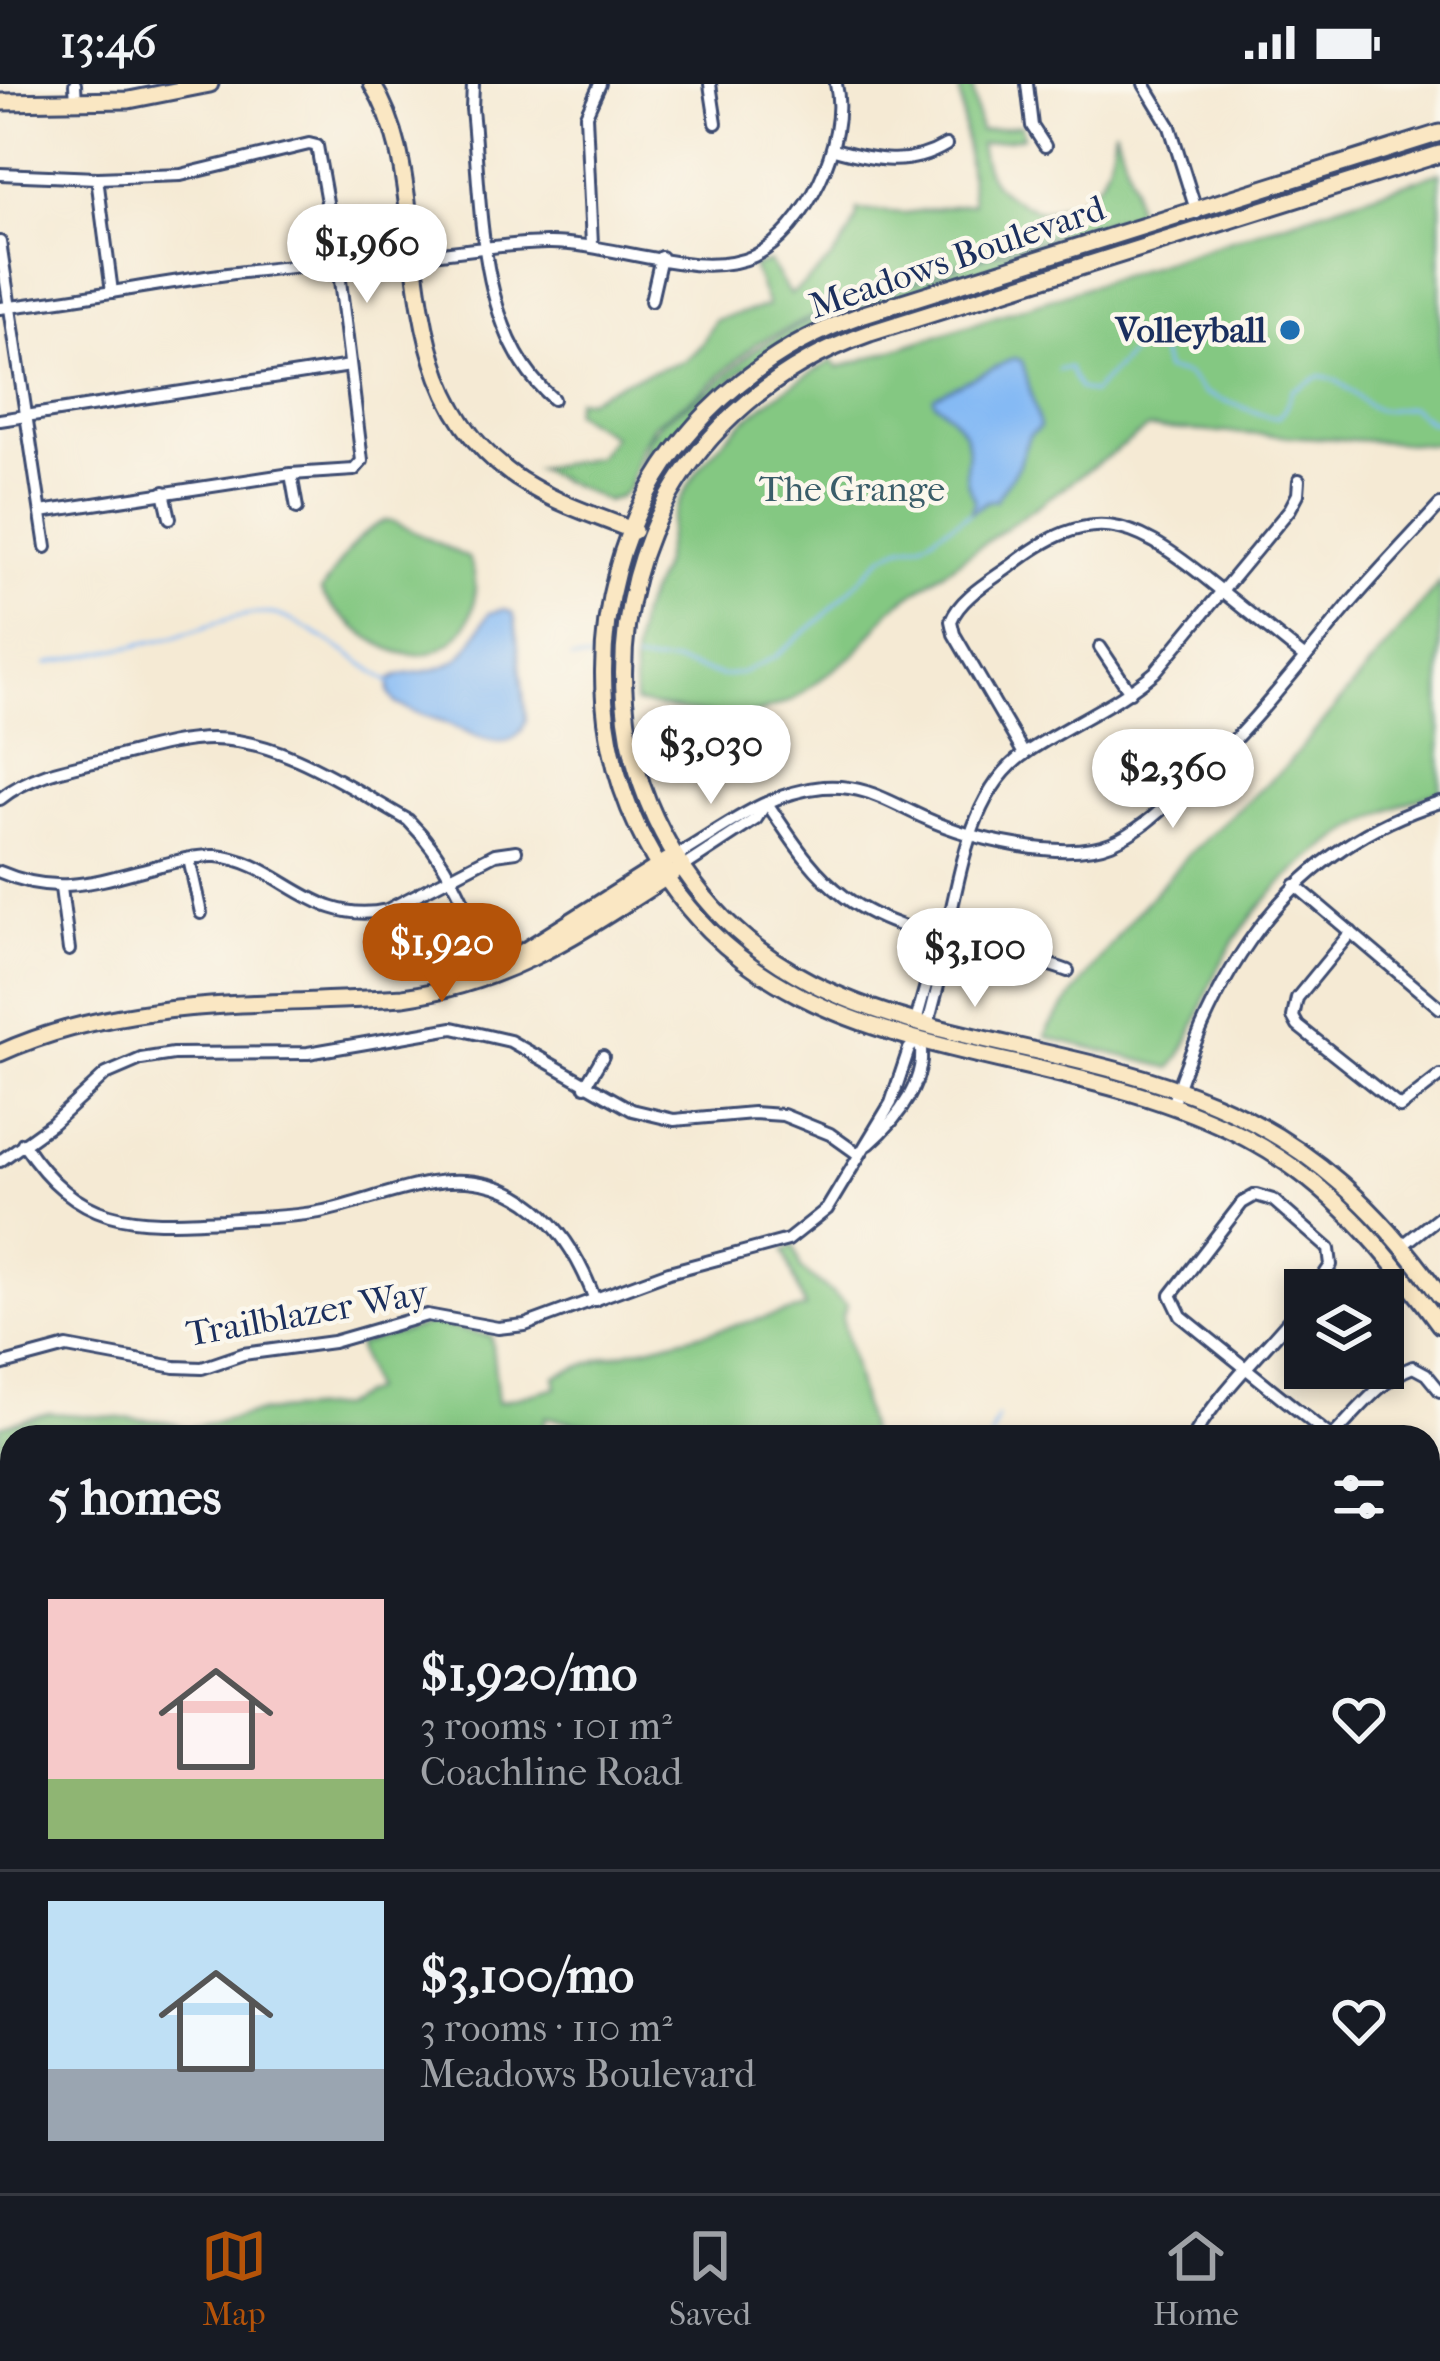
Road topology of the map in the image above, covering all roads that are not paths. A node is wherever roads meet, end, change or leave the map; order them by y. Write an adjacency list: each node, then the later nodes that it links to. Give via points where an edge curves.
1 (76, 84): 11 (street)
2 (209, 84): 11 (main road)
3 (372, 84): 25 (main road, via 398,144)
4 (473, 84): 24 (street)
5 (600, 84): 23 (street, via 586,115)
6 (710, 84): 12 (street)
7 (836, 84): 16 (street)
8 (1027, 84): 15 (street, via 1032,126)
9 (1144, 84): 20 (street, via 1170,127)
10 (0, 102): 11 (main road)
11 (76, 104)
12 (716, 123)
13 (1440, 133): 20 (main road, Meadows Boulevard)
14 (946, 145): 16 (street, via 926,157 883,162)
15 (1046, 146)
16 (833, 149): 26 (street, via 782,236 755,255 727,264)
17 (1440, 154): 21 (main road, Meadows Boulevard)
18 (0, 174): 19 (street)
19 (97, 178): 27 (street, via 181,175 317,146); 28 (street)
20 (1196, 210): 21 (street); 42 (main road, Meadows Boulevard, via 805,339 706,412 653,482)
21 (1202, 229): 43 (main road, Meadows Boulevard, via 815,356 721,426 682,473)
22 (0, 242): 30 (street)
23 (592, 245): 24 (street); 26 (street)
24 (487, 248): 25 (street); 32 (street, via 506,330 533,382)
25 (413, 257): 27 (street); 42 (main road, via 431,361 472,436 530,486)
26 (661, 257): 29 (street)
27 (338, 264): 28 (street); 31 (street)
28 (112, 292): 30 (street)
29 (651, 301)
30 (6, 308): 33 (street)
31 (350, 366): 33 (street); 35 (street, via 360,467)
32 (554, 399)
33 (26, 417): 34 (street); 40 (street)
34 (0, 420)
35 (291, 475): 37 (street); 39 (street)
36 (1299, 480): 45 (street, Trailblazer Way, via 1290,509)
37 (164, 492): 40 (street); 41 (street)
38 (1440, 505): 47 (street)
39 (297, 508)
40 (41, 512): 44 (street)
41 (170, 518)
42 (630, 529): 43 (main road); 58 (main road, Meadows Boulevard, via 606,619 604,696 618,779)
43 (648, 536): 56 (main road, Meadows Boulevard, via 626,622 623,694 643,791)
44 (46, 547)
45 (1223, 591): 47 (street); 48 (street, Trailblazer Way); 49 (street, via 1156,540 1094,526 1040,543 960,605 954,634)
46 (1100, 647): 48 (street)
47 (1306, 658): 53 (street, via 1231,748 1135,831 1066,851)
48 (1130, 692): 49 (street, Trailblazer Way)
49 (1024, 754): 53 (street, Trailblazer Way, via 994,785)
50 (0, 800): 59 (street, via 57,771 184,742 239,741 284,754 408,820)
51 (1440, 802): 60 (street, via 1360,836)
52 (767, 803): 53 (street, via 810,789 857,788); 56 (street, via 756,819); 64 (street, via 846,898)
53 (973, 833): 64 (street, Trailblazer Way)
54 (516, 851): 59 (street)
55 (189, 859): 59 (street, via 244,864 340,913 387,910); 61 (street); 62 (street)
56 (680, 861): 58 (main road); 69 (main road, Meadows Boulevard, via 716,910 773,960 832,994)
57 (0, 872): 61 (street)
58 (662, 872): 67 (main road, via 548,953); 69 (main road, Meadows Boulevard, via 715,936 777,984 847,1018)
59 (453, 876): 67 (street)
60 (1295, 885): 63 (street); 74 (street, via 1223,981)
61 (61, 888): 65 (street)
62 (201, 913)
63 (1351, 932): 68 (street); 72 (street, via 1297,998 1298,1027 1400,1106)
64 (945, 937): 66 (street); 69 (street, Trailblazer Way)
65 (69, 950)
66 (1068, 971)
67 (493, 973): 70 (main road, via 403,997 112,1016)
68 (1440, 1008)
69 (921, 1028): 74 (main road, Meadows Boulevard); 74 (main road, Meadows Boulevard); 76 (street, Trailblazer Way, via 891,1103)
70 (0, 1053)
71 (603, 1056): 73 (street)
72 (1440, 1076)
73 (585, 1086): 75 (street, via 510,1041 453,1028 308,1052 173,1054 106,1074); 76 (street, via 652,1117 783,1115)
74 (1175, 1097): 78 (main road, Meadows Boulevard); 80 (main road, Meadows Boulevard, via 1236,1113 1297,1148)
75 (23, 1143): 77 (street); 83 (street, via 72,1199 143,1223 309,1214 435,1183 484,1185 551,1220 575,1251)
76 (858, 1154): 83 (street, Trailblazer Way, via 826,1209 788,1240)
77 (0, 1160)
78 (1308, 1177): 80 (main road); 84 (main road, Meadows Boulevard, via 1371,1234)
79 (1440, 1216): 80 (street)
80 (1403, 1245): 82 (main road, Meadows Boulevard)
81 (1327, 1269): 87 (street, via 1329,1249 1273,1200 1256,1195 1171,1295 1181,1316)
82 (1440, 1296)
83 (595, 1300): 86 (street, Trailblazer Way, via 511,1328 417,1316 202,1368 67,1347)
84 (1440, 1325)
85 (1284, 1326): 87 (street)
86 (0, 1365)
87 (1247, 1370): 89 (street); 90 (street)
88 (1440, 1391): 91 (street, via 1413,1367)
89 (1200, 1425)
90 (1316, 1425)
91 (1343, 1425)

